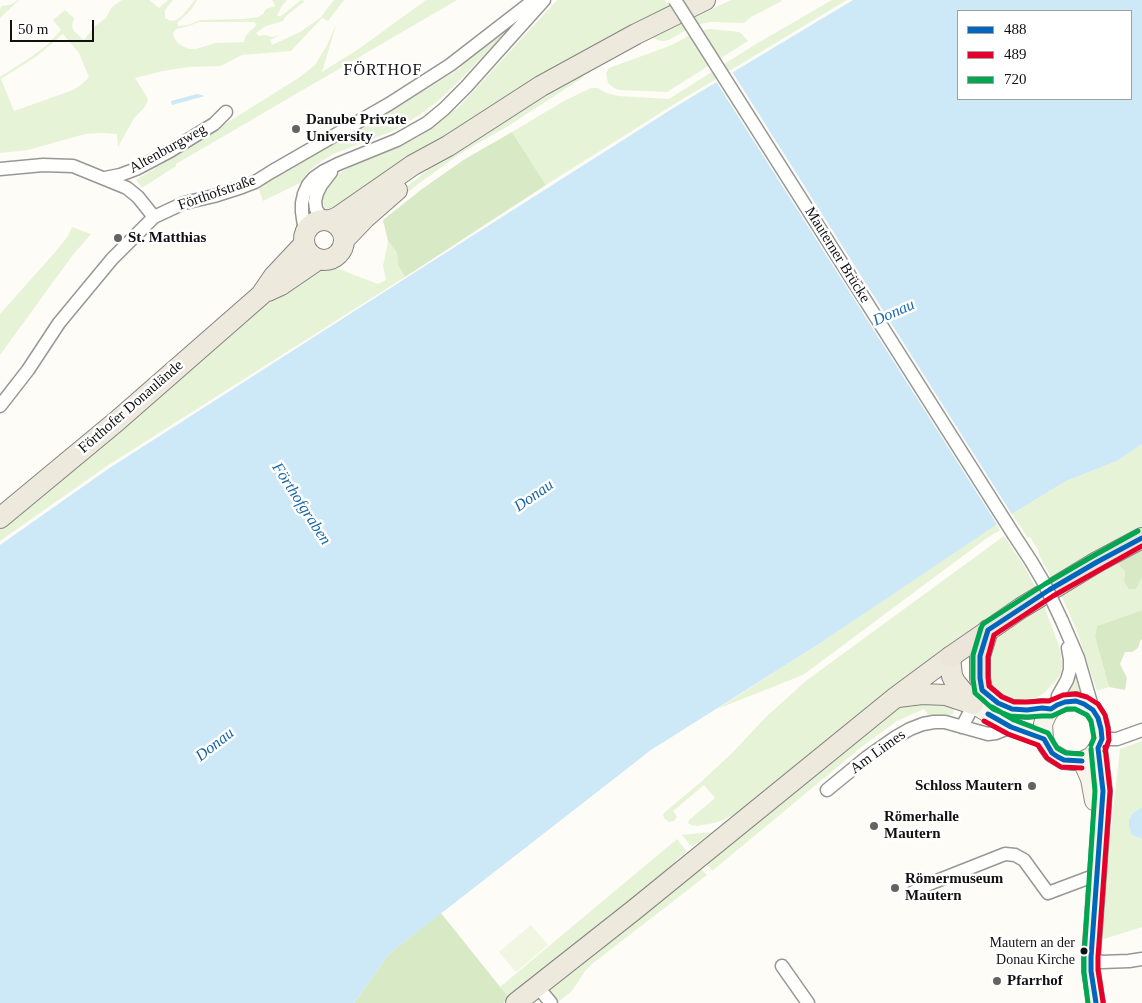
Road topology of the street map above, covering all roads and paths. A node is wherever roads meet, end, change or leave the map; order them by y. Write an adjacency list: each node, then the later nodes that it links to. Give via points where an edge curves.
1 (534, 0): 10 (street, Förthofstraße, via 450,65 255,182 184,203)
2 (544, 0): 7 (street, via 466,87 427,123 397,140)
3 (675, 0): 19 (street, Mauterner Brücke, bridge, via 1031,561)
4 (705, 0): 6 (main road, via 584,61)
5 (226, 112): 9 (street, Altenburgweg, via 214,124 136,169)
6 (448, 146): 11 (main road, via 413,165 338,217); 13 (main road, via 364,218)
7 (338, 164): 11 (street, via 321,185 315,201 316,209); 12 (street, via 314,178 304,194)
8 (0, 169): 9 (street, via 73,166)
9 (105, 178): 10 (street, via 127,188)
10 (154, 216): 16 (street, Förthofstraße, via 112,259 59,323)
11 (326, 221): 12 (main road, via 310,226); 13 (main road, via 340,228)
12 (305, 239): 14 (main road, via 309,254); 15 (main road, Förthofer Donaulände)
13 (344, 240): 14 (main road, via 335,256)
14 (319, 259): 15 (main road, Förthofer Donaulände)
15 (261, 295): 17 (main road, Förthofer Donaulände)
16 (0, 406)
17 (0, 518)
18 (1142, 538): 20 (highway, via 1049,590)
19 (1063, 625): 24 (street, via 1070,670); 25 (street, via 1078,658)
20 (988, 630): 21 (highway); 23 (highway, via 980,656)
21 (950, 657): 22 (main road); 23 (main road)
22 (896, 697): 23 (main road, via 935,694); 39 (main road)
23 (977, 697): 24 (main road, via 1012,709); 26 (street); 27 (main road)
24 (1054, 707): 25 (main road, via 1076,701); 29 (main road, via 1043,724)
25 (1094, 710): 30 (main road, via 1101,729)
26 (962, 727): 27 (street, Am Limes, via 988,734); 32 (street, Am Limes, via 934,722 910,729 866,758)
27 (1011, 727): 29 (main road)
28 (1142, 730): 30 (street)
29 (1044, 739): 31 (main road, via 1058,757)
30 (1100, 743): 31 (main road, via 1092,756); 33 (main road, via 1103,790)
31 (1082, 761): 33 (main road, via 1090,779)
32 (827, 790)
33 (1099, 831): 34 (main road)
34 (1096, 875): 35 (street, via 1048,893 1024,860 1015,854 1006,854); 36 (main road)
35 (912, 893)
36 (1090, 957): 37 (street, via 1101,962); 43 (main road)
37 (1142, 959)
38 (782, 966): 42 (street)
39 (537, 986): 40 (main road); 41 (street)
40 (516, 1003)
41 (551, 1003)
42 (808, 1003)
43 (1096, 1003)

